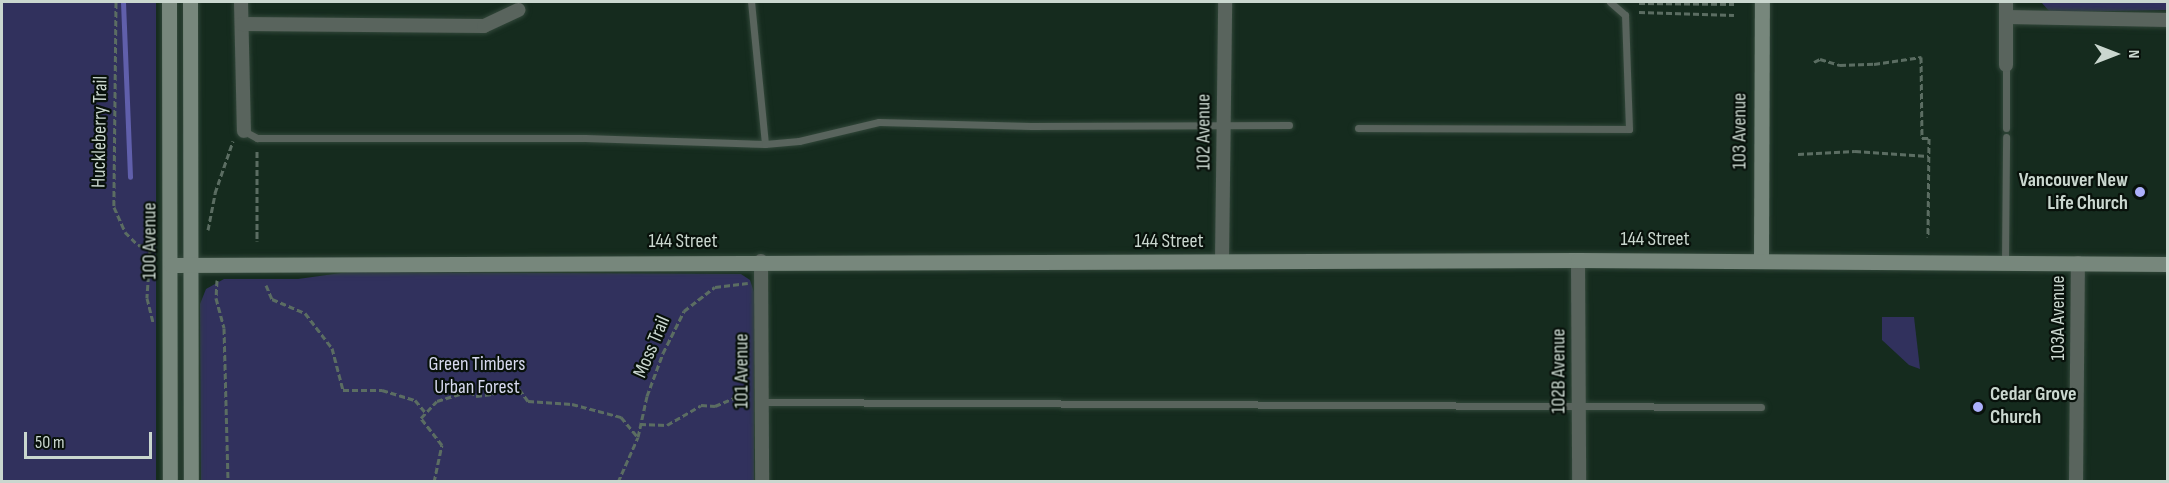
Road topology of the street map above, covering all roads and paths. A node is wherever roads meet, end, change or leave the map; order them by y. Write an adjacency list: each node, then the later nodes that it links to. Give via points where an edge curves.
1 (116, 2): 33 (path, Huckleberry Trail, via 114,207 124,232)
2 (169, 2): 41 (main road, 100 Avenue)
3 (190, 2): 42 (main road, 100 Avenue)
4 (241, 2): 17 (street)
5 (751, 2): 26 (lane)
6 (1225, 2): 21 (street, 102 Avenue)
7 (1610, 2): 22 (lane, via 1625,15 1629,129)
8 (1762, 2): 35 (main road, 103 Avenue)
9 (2006, 2): 15 (street)
10 (1639, 3): 11 (path)
11 (1734, 4)
12 (519, 10): 17 (street, via 484,26)
13 (1638, 12): 14 (path)
14 (1734, 15)
15 (2007, 17): 16 (street); 19 (street)
16 (2168, 20)
17 (242, 24): 24 (street)
18 (1814, 62): 29 (path, via 1820,59 1840,65 1874,64 1921,57 1922,138 1929,138)
19 (2006, 65): 23 (lane)
20 (1289, 125): 21 (lane)
21 (1223, 126): 26 (lane, via 879,122 799,141); 37 (street, 102 Avenue)
22 (1358, 128)
23 (2006, 128)
24 (239, 131): 26 (lane, via 257,138 585,138); 31 (path, via 213,201)
25 (2006, 137): 38 (lane)
26 (765, 144)
27 (257, 151): 32 (path)
28 (1798, 154): 29 (path, via 1855,151)
29 (1928, 156): 30 (path)
30 (1928, 237)
31 (208, 238)
32 (257, 241)
33 (148, 248)
34 (1578, 260): 35 (main road, 144 Street); 37 (main road, 144 Street); 49 (street, 102B Avenue)
35 (1761, 260): 38 (main road, 144 Street)
36 (761, 261): 37 (main road, 144 Street); 42 (main road, 144 Street); 48 (street, 101 Avenue)
37 (1222, 262)
38 (2005, 263): 39 (main road, 144 Street)
39 (2078, 263): 40 (main road, 144 Street); 61 (street, 103A Avenue)
40 (2168, 264)
41 (171, 265): 42 (main road, 144 Street); 54 (main road, 100 Avenue)
42 (190, 265): 55 (main road, 100 Avenue)
43 (217, 280): 47 (path)
44 (754, 283): 52 (path, Moss Trail, via 715,287 684,311 663,353)
45 (267, 285): 51 (path, via 272,299 305,313 332,348 343,390 382,390 415,400)
46 (207, 298): 47 (path)
47 (216, 298): 56 (path, via 224,328)
48 (762, 402): 49 (lane); 52 (path, via 734,398 716,406 701,405 667,425); 59 (street, 101 Avenue)
49 (1578, 407): 50 (lane); 60 (street, 102B Avenue)
50 (1761, 407)
51 (425, 412): 53 (path, via 437,401 469,391 476,396 501,388 519,389 528,401 572,404 621,417); 57 (path, via 421,422 442,445)
52 (640, 424): 53 (path, Moss Trail)
53 (638, 437): 58 (path, Moss Trail)
54 (170, 482)
55 (191, 482)
56 (228, 482)
57 (434, 482)
58 (618, 482)
59 (762, 482)
60 (1579, 482)
61 (2076, 482)

